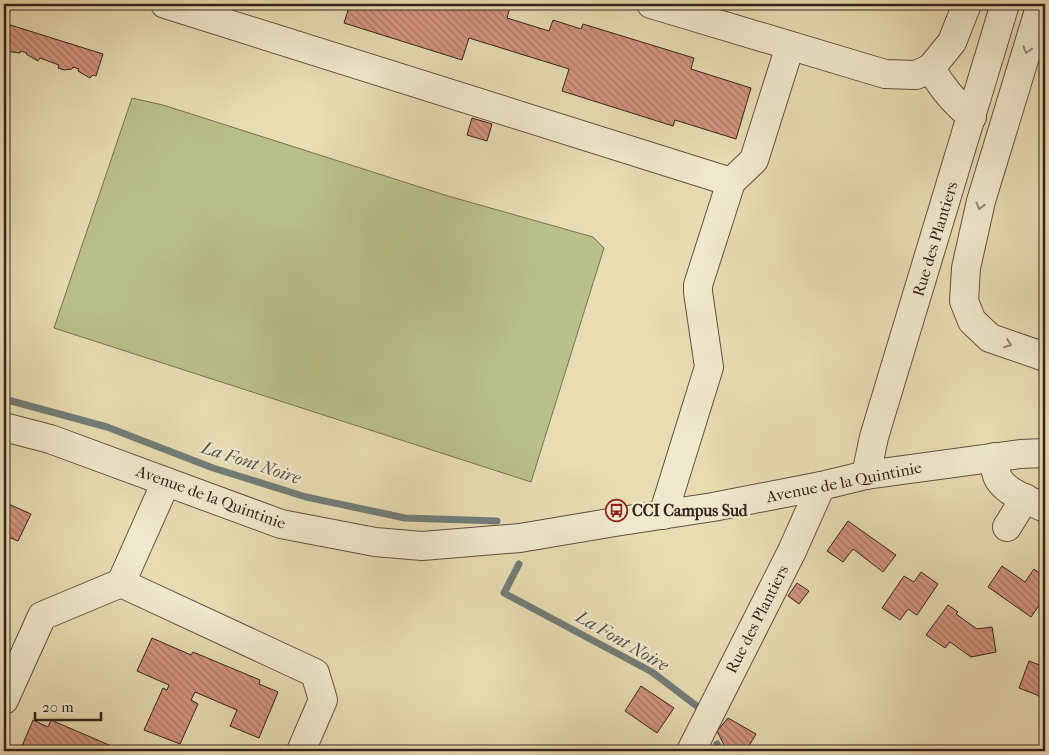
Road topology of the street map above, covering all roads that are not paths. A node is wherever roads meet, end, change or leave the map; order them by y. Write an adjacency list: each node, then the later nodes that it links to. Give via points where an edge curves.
1 (165, 4): 9 (street)
2 (651, 4): 6 (street)
3 (967, 4): 7 (street, via 952,42)
4 (1005, 4): 8 (street, Rue des Plantiers)
5 (1041, 4): 10 (street, one-way to 10, via 982,200 966,268 964,301 972,321 990,338)
6 (790, 46): 7 (street, via 885,74 916,75); 9 (street, via 764,163)
7 (931, 68): 8 (street, via 938,82)
8 (972, 116): 14 (street, Rue des Plantiers, via 874,437)
9 (731, 182): 18 (street, via 698,285 710,367)
10 (1045, 357)
11 (4, 427): 15 (street, Avenue de la Quintinie, via 50,439)
12 (1045, 453): 13 (street, Avenue de la Quintinie)
13 (994, 457): 14 (street, Avenue de la Quintinie); 17 (street, via 1000,482)
14 (866, 475): 16 (street, Avenue de la Quintinie)
15 (166, 482): 18 (street, Avenue de la Quintinie, via 281,524 375,542 422,546 520,538); 20 (street)
16 (821, 486): 18 (street, Avenue de la Quintinie); 23 (street, Rue des Plantiers, via 792,551)
17 (1035, 503): 19 (street)
18 (663, 515)
19 (1007, 527)
20 (121, 583): 21 (street, via 42,616); 22 (street, via 315,673 323,700)
21 (4, 700)
22 (301, 751)
23 (691, 751)

